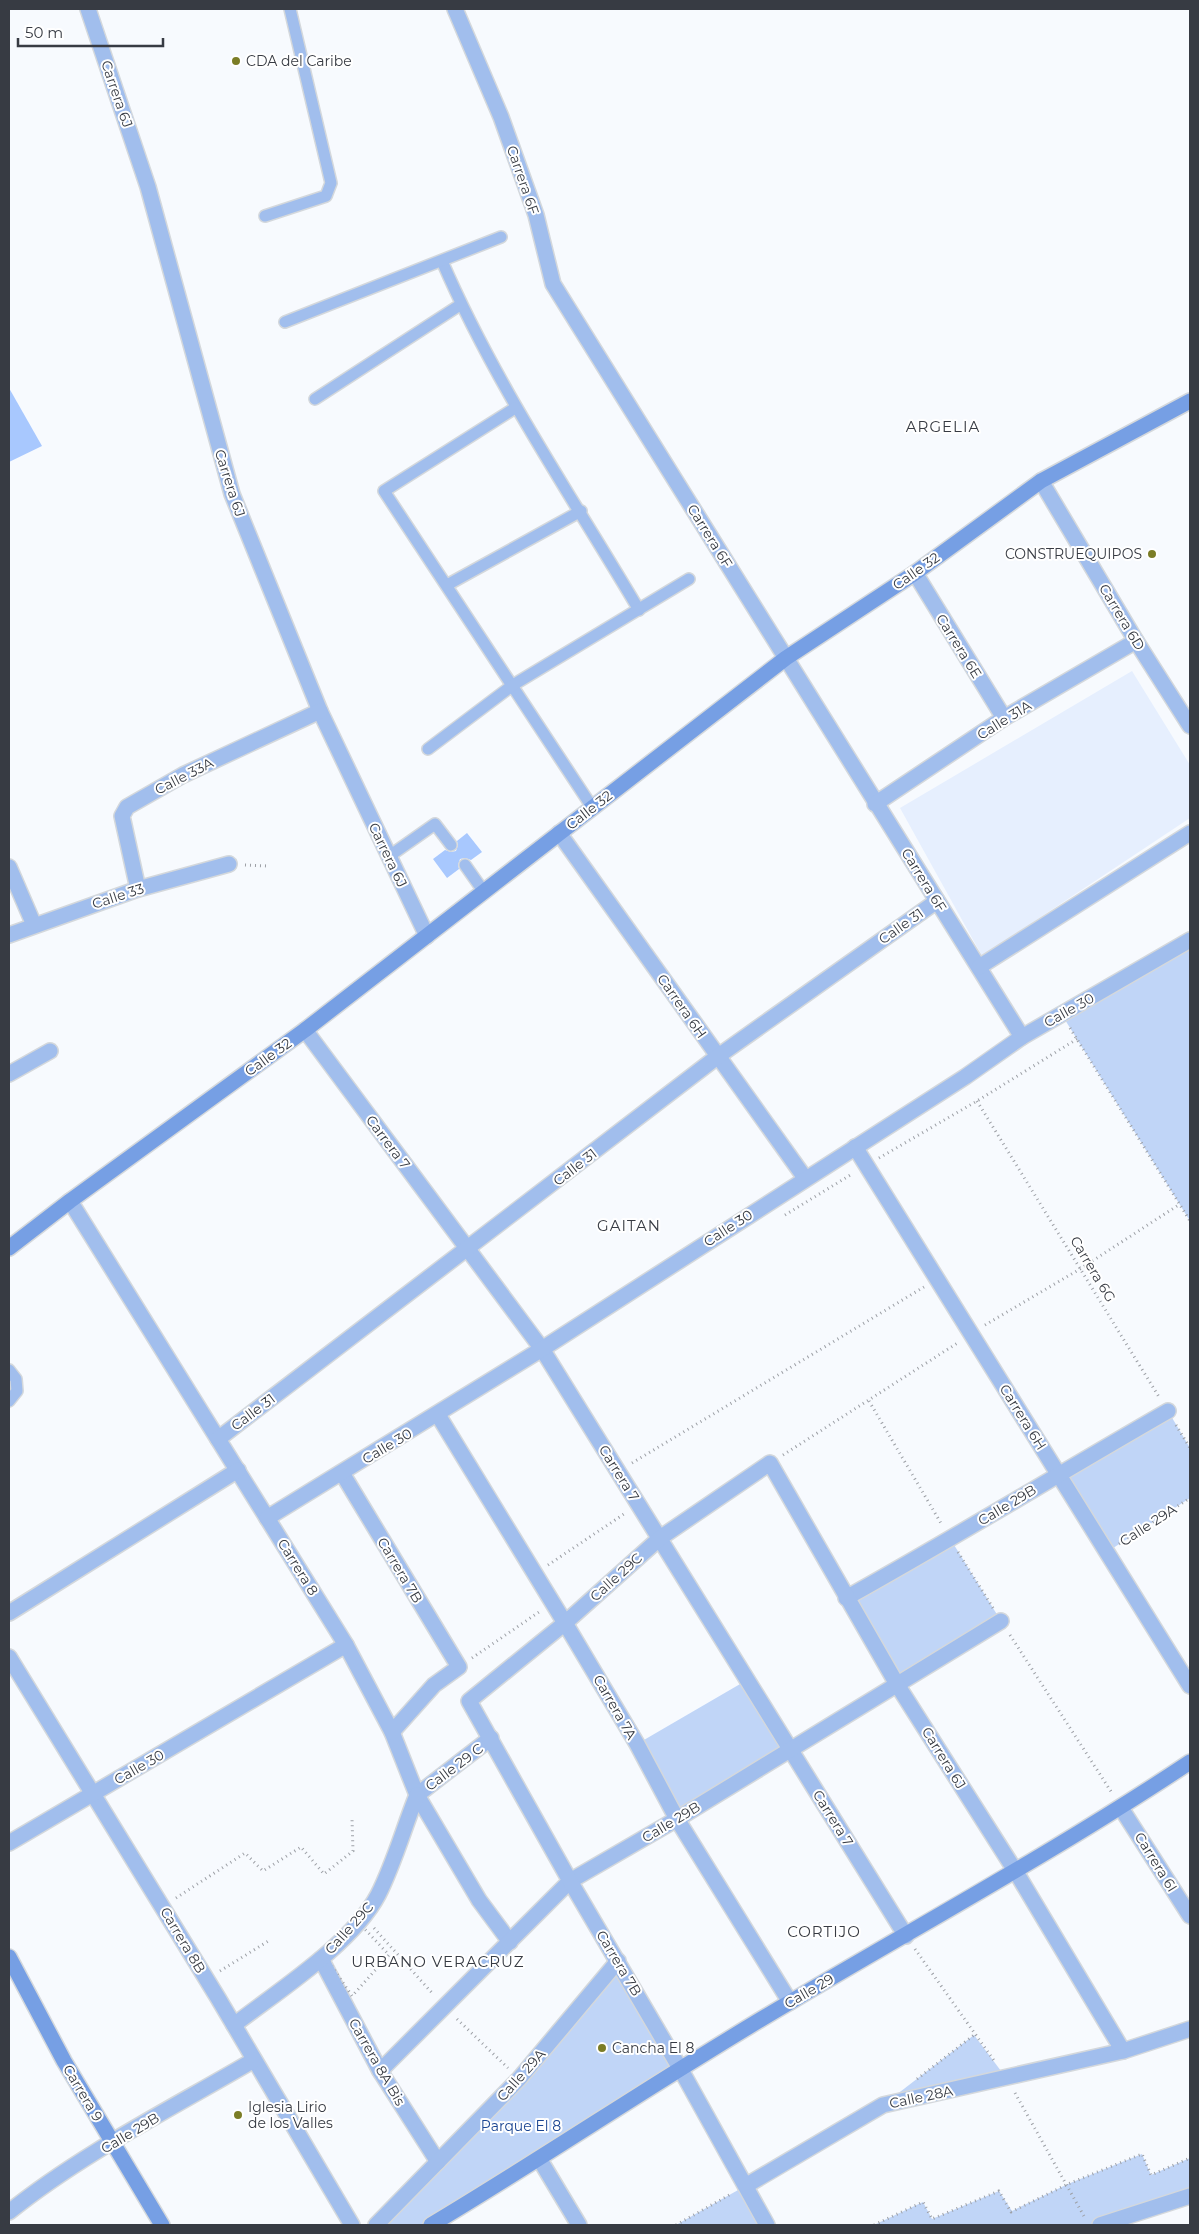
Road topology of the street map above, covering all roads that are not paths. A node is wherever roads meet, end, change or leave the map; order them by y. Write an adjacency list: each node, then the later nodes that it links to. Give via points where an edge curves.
1 (88, 9): 21 (street, Carrera 6J, via 148,187 232,494)
2 (290, 9): 4 (lane, via 331,183 326,196)
3 (455, 9): 19 (street, Carrera 6F, via 501,117 533,206 553,284)
4 (265, 216)
5 (501, 237): 6 (lane)
6 (442, 262): 7 (lane); 8 (lane)
7 (460, 305): 9 (lane); 11 (lane)
8 (284, 322)
9 (315, 398)
10 (1190, 402): 12 (main road, Calle 32)
11 (515, 408): 13 (lane); 16 (lane, via 384,491)
12 (1041, 482): 14 (main road, Calle 32); 18 (street, Carrera 6D)
13 (581, 512): 16 (lane); 17 (lane)
14 (915, 573): 19 (main road, Calle 32); 22 (street, Carrera 6E)
15 (689, 579): 17 (lane)
16 (446, 585): 20 (lane)
17 (639, 610): 20 (lane)
18 (1136, 641): 22 (street, Calle 31A); 23 (street, Carrera 6D)
19 (786, 658): 25 (street, Carrera 6F); 26 (main road, Calle 32)
20 (513, 685): 24 (lane); 26 (lane)
21 (320, 711): 30 (street, Carrera 6J); 34 (street, Calle 33A, via 183,775 127,807 122,816)
22 (1004, 718): 25 (street, Calle 31A)
23 (1190, 726)
24 (428, 749)
25 (875, 804): 36 (street, Carrera 6F)
26 (592, 807): 27 (main road, Calle 32)
27 (559, 833): 35 (main road, Calle 32); 45 (street, Carrera 6H)
28 (1190, 834): 41 (street)
29 (451, 845): 30 (lane, via 435,824)
30 (388, 858): 39 (street, Carrera 6J)
31 (229, 864): 34 (street, Calle 33)
32 (465, 864): 35 (lane)
33 (9, 867): 37 (street)
34 (138, 889): 37 (street, Calle 33)
35 (484, 892): 39 (main road, Calle 32)
36 (937, 900): 41 (street, Carrera 6F); 45 (street, Calle 31)
37 (34, 925): 38 (street, Calle 33)
38 (9, 935)
39 (427, 936): 42 (main road, Calle 32)
40 (1190, 940): 43 (street, Calle 30)
41 (979, 967): 43 (street, Carrera 6F)
42 (305, 1030): 49 (main road, Calle 32); 51 (street, Carrera 7)
43 (1022, 1037): 47 (street, Calle 30)
44 (50, 1051): 46 (street)
45 (718, 1056): 48 (street, Carrera 6H); 51 (street, Calle 31)
46 (9, 1074)
47 (855, 1147): 48 (street, Calle 30); 61 (street, Carrera 6H)
48 (805, 1178): 52 (street, Calle 30)
49 (70, 1201): 50 (main road, Calle 32); 57 (street, Carrera 8)
50 (9, 1248)
51 (468, 1250): 52 (street, Carrera 7); 57 (street, Calle 31)
52 (542, 1349): 56 (street, Calle 30); 63 (street, Carrera 7)
53 (9, 1370): 54 (lane, via 16,1379 16,1392)
54 (9, 1401)
55 (1168, 1412): 61 (street, Calle 29B)
56 (438, 1415): 60 (street, Calle 30); 66 (street, Carrera 7A)
57 (218, 1439): 59 (street, Carrera 8)
58 (770, 1463): 63 (street, Calle 29C); 64 (street, Carrera 6J)
59 (238, 1470): 62 (street, Carrera 8); 65 (street)
60 (342, 1473): 62 (street, Calle 30); 73 (street, Carrera 7B, via 459,1667 434,1685)
61 (1058, 1474): 64 (street, Calle 29B, via 951,1540); 71 (street, Carrera 6H)
62 (267, 1518): 68 (street, Carrera 8)
63 (657, 1534): 66 (street, Calle 29C); 75 (street, Carrera 7)
64 (846, 1598): 70 (street, Carrera 6J)
65 (9, 1613)
66 (566, 1622): 72 (street, Calle 29C); 80 (street, Carrera 7A)
67 (1001, 1622): 70 (street, Calle 29B)
68 (346, 1646): 73 (street, Carrera 8); 77 (street, Calle 30)
69 (9, 1657): 77 (street, Carrera 8B)
70 (898, 1686): 75 (street, Calle 29B); 82 (street, Carrera 6J)
71 (1190, 1686)
72 (469, 1701): 74 (street, Carrera 7B)
73 (392, 1732): 78 (street, Carrera 8)
74 (491, 1738): 78 (street, Calle 29 C); 83 (street, Carrera 7B)
75 (790, 1749): 80 (street, Calle 29B); 85 (street, Carrera 7)
76 (1190, 1762): 79 (main road, Calle 29)
77 (92, 1795): 81 (street, Calle 30); 91 (street, Carrera 8B)
78 (417, 1795): 86 (street, Carrera 8, via 479,1900); 88 (street, Calle 29C, via 378,1895 364,1917)
79 (1121, 1808): 82 (main road, Calle 29); 84 (street, Carrera 6I)
80 (677, 1819): 83 (street, Calle 29B); 90 (street, Carrera 7A)
81 (9, 1843)
82 (1016, 1872): 85 (main road, Calle 29); 93 (street, Carrera 6J)
83 (570, 1881): 86 (street, Calle 29B); 89 (street, Carrera 7B)
84 (1190, 1916)
85 (906, 1936): 90 (main road, Calle 29)
86 (510, 1942): 96 (street, Calle 29B)
87 (9, 1957): 97 (main road, Carrera 9)
88 (325, 1960): 91 (street, Calle 29C); 96 (street, Carrera 8A Bis)
89 (618, 1961): 95 (street, Carrera 7B); 99 (street, Calle 29A, via 519,2079)
90 (790, 2002): 95 (main road, Calle 29)
91 (232, 2021): 94 (street, Carrera 8B)
92 (1190, 2029): 93 (street, Calle 28A)
93 (1123, 2051): 100 (street, Calle 28A, via 883,2106)
94 (254, 2060): 97 (street, Calle 29B); 104 (street, Carrera 8B)
95 (681, 2070): 98 (main road, Calle 29); 100 (street, Carrera 7B)
96 (380, 2071): 99 (street, Carrera 8A Bis)
97 (112, 2143): 102 (street, Calle 29B); 103 (main road, Carrera 9)
98 (540, 2160): 106 (main road, Calle 29); 107 (street)
99 (438, 2162): 105 (street, Calle 29A)
100 (747, 2186): 108 (street, Carrera 7B)
101 (1190, 2196): 109 (street)
102 (9, 2212)
103 (162, 2225)
104 (352, 2225)
105 (376, 2225)
106 (431, 2225)
107 (579, 2225)
108 (767, 2225)
109 (1100, 2225)

